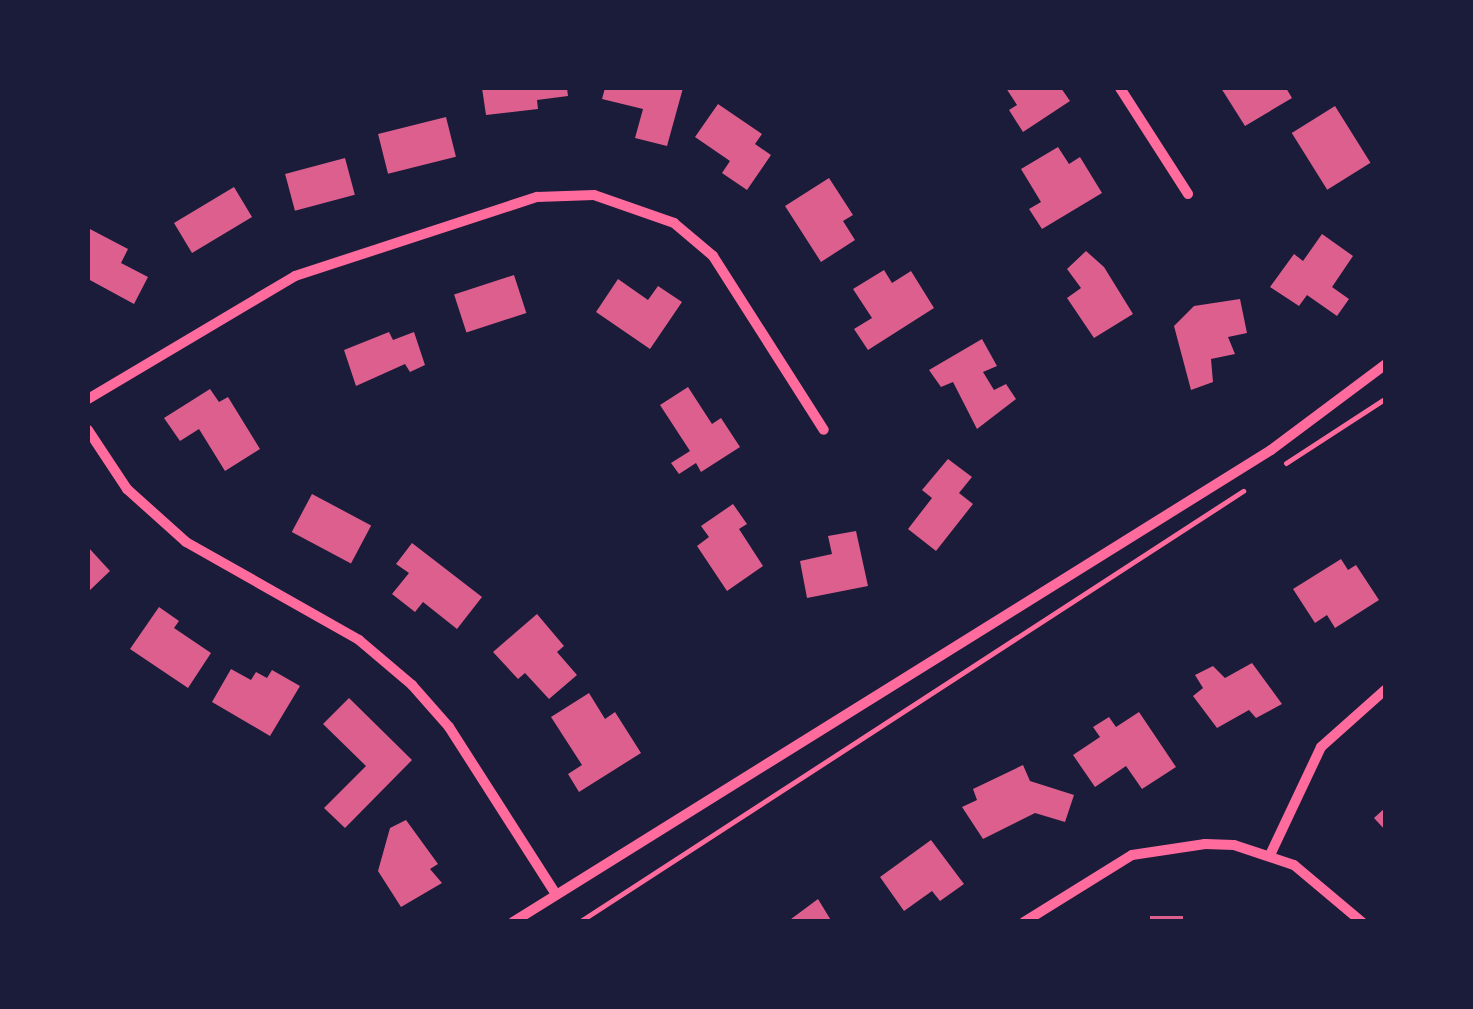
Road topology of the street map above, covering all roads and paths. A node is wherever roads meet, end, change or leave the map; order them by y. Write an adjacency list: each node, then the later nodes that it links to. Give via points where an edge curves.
1 (1120, 88): 2 (street)
2 (1188, 194)
3 (1386, 364): 12 (street, via 1271,450)
4 (1386, 398): 8 (path)
5 (88, 399): 7 (street, via 295,276 537,198 594,195 674,223 713,256)
6 (88, 430): 12 (street, via 127,489 186,542 359,640 412,685 460,743)
7 (824, 430)
8 (1271, 473)
9 (1255, 483): 14 (path)
10 (1386, 690): 11 (street, via 1320,747)
11 (1270, 854): 15 (street, via 1205,844 1132,855); 16 (street, via 1317,879)
12 (555, 893): 13 (street)
13 (513, 922)
14 (579, 922)
15 (1024, 922)
16 (1362, 922)

